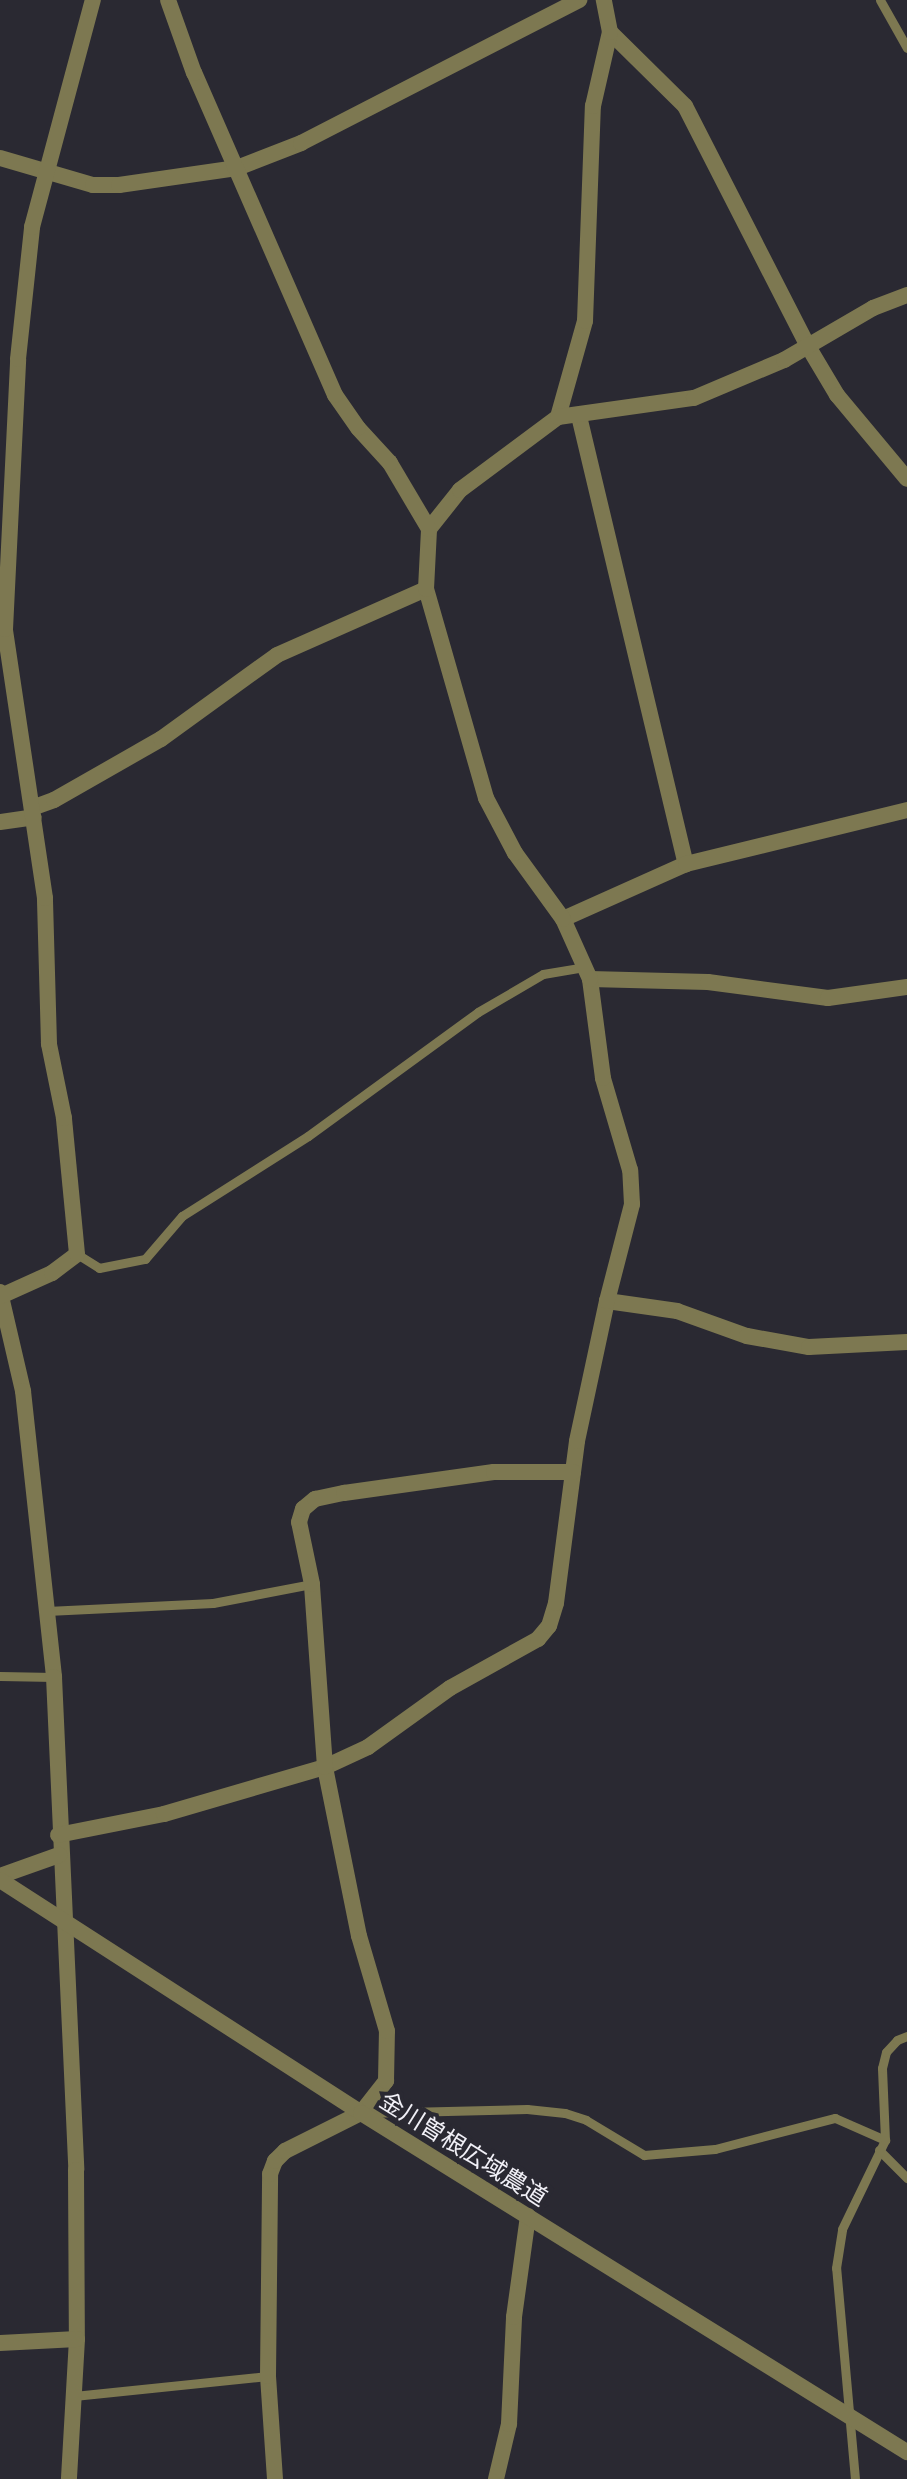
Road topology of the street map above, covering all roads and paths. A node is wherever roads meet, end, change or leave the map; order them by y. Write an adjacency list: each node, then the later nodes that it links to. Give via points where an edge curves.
1 (93, 0): 10 (street)
2 (168, 0): 9 (street)
3 (579, 0): 9 (street, via 301,143)
4 (604, 0): 6 (street)
5 (880, 0): 7 (lane)
6 (610, 32): 12 (street, via 685,106); 14 (street, via 593,106 585,321)
7 (907, 48)
8 (0, 158): 10 (street)
9 (237, 168): 10 (street, via 119,185 93,185); 16 (street, via 335,395 390,463)
10 (48, 172): 19 (street, via 32,227 18,359 5,629)
11 (907, 295): 12 (street, via 873,308)
12 (809, 348): 13 (street, via 694,398); 15 (street, via 837,395)
13 (579, 416): 14 (street); 21 (street)
14 (558, 417): 16 (street, via 460,490)
15 (907, 479)
16 (429, 529): 17 (street)
17 (426, 589): 19 (street, via 277,655 161,739); 22 (street, via 486,798 515,853)
18 (907, 810): 21 (street)
19 (33, 812): 20 (street); 25 (street, via 45,898 49,1044 64,1118)
20 (0, 822)
21 (686, 864): 22 (street)
22 (563, 919): 23 (street)
23 (587, 973): 24 (street, via 828,998); 25 (lane, via 543,974 478,1012 308,1136 182,1216 145,1259 99,1268); 27 (street, via 603,1078 630,1170 632,1204)
24 (907, 987)
25 (77, 1254): 26 (street, via 52,1273)
26 (1, 1294): 31 (street, via 23,1391)
27 (607, 1301): 28 (street, via 677,1311 747,1336 809,1347); 29 (street)
28 (907, 1342)
29 (573, 1472): 30 (street, via 494,1472 315,1499 303,1509 299,1522); 34 (street, via 549,1626 538,1639 450,1688 368,1747)
30 (312, 1584): 31 (lane, via 213,1603); 34 (street)
31 (47, 1611): 33 (street)
32 (0, 1676): 33 (lane)
33 (54, 1677): 35 (street)
34 (325, 1767): 35 (street, via 164,1814); 40 (street, via 359,1936 387,2031 386,2081)
35 (58, 1835): 36 (street)
36 (59, 1855): 37 (street); 38 (street)
37 (0, 1878): 38 (street, 金川曽根広域農道)
38 (63, 1920): 40 (street, 金川曽根広域農道); 45 (street, via 76,2170)
39 (907, 2036): 41 (lane, via 886,2052 882,2068)
40 (361, 2113): 41 (lane, via 565,2113 644,2155 715,2149 835,2118); 44 (street, 金川曽根広域農道); 47 (street, via 285,2151 270,2174)
41 (885, 2140): 42 (lane)
42 (879, 2150): 43 (lane); 49 (lane, via 842,2229 836,2268)
43 (907, 2178)
44 (528, 2216): 49 (street, 金川曽根広域農道); 53 (street, via 514,2317 509,2424)
45 (77, 2339): 46 (street); 48 (street)
46 (0, 2343)
47 (268, 2376): 48 (lane); 52 (street)
48 (74, 2396): 51 (street)
49 (851, 2415): 50 (street, 金川曽根広域農道); 54 (lane)
50 (907, 2452)
51 (69, 2479)
52 (275, 2479)
53 (496, 2479)
54 (855, 2479)

